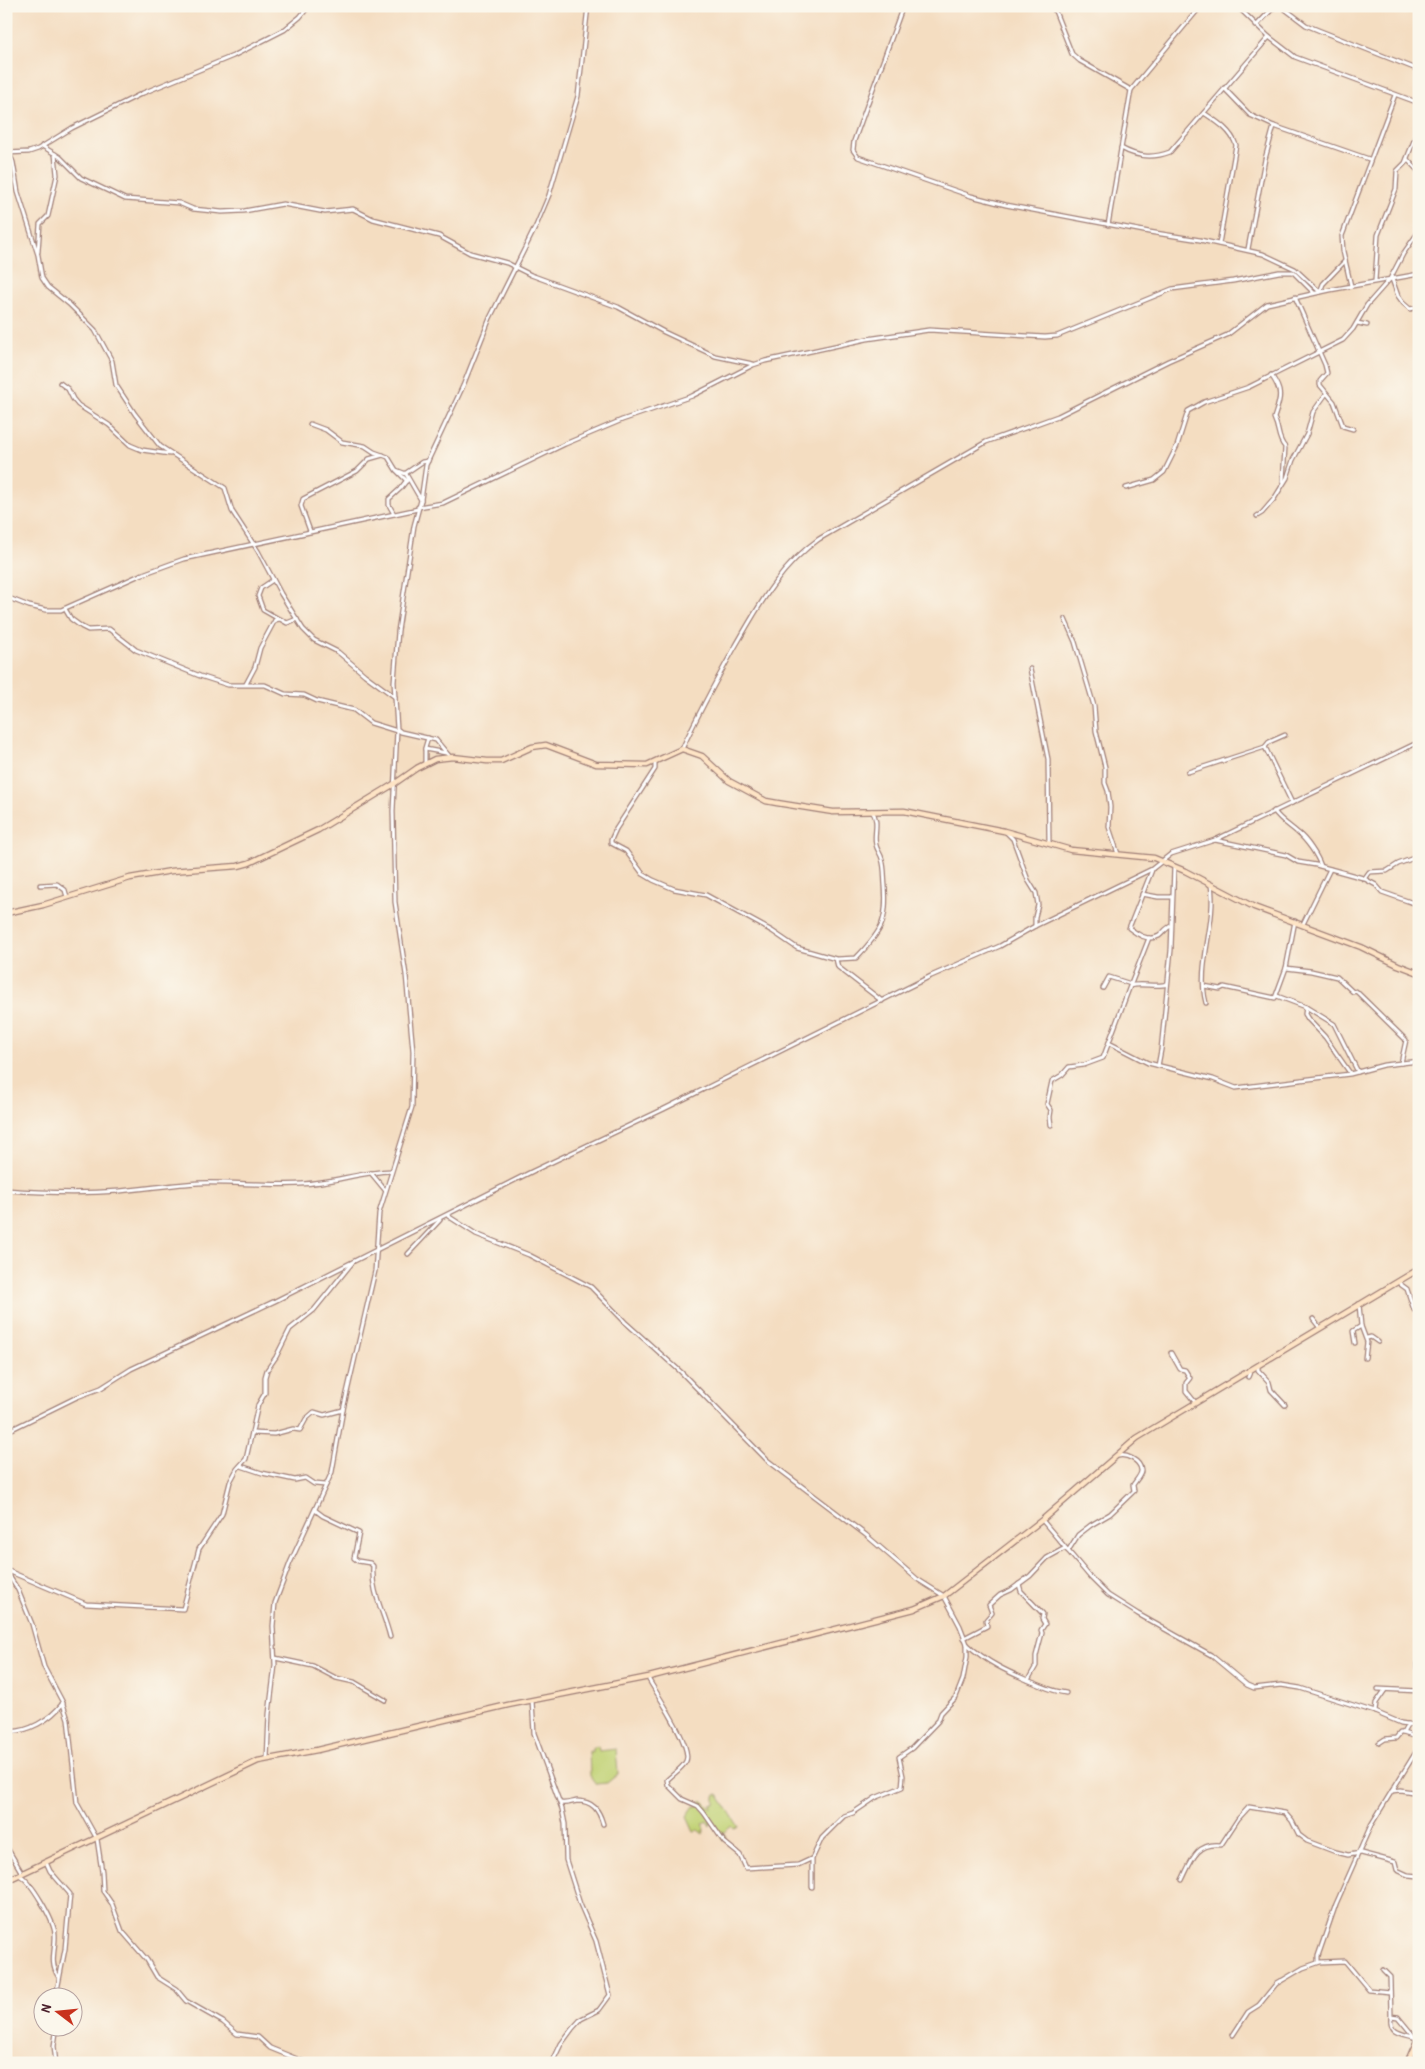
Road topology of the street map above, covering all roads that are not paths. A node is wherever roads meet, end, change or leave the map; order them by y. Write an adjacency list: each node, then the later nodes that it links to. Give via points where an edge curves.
1 (309, 6): 21 (street, via 300,17 272,36 233,56 142,93)
2 (588, 6): 34 (street, via 580,81 572,119 542,213)
3 (902, 6): 28 (street, via 854,141 855,154 971,196)
4 (1053, 6): 15 (street, via 1072,54)
5 (1201, 6): 15 (street)
6 (1237, 6): 11 (street)
7 (1275, 6): 11 (street)
8 (1281, 6): 13 (street, via 1318,30)
9 (1410, 6): 10 (street)
10 (1419, 12)
11 (1256, 26): 12 (street)
12 (1269, 37): 14 (street); 16 (street, via 1295,57)
13 (1419, 70)
14 (1224, 88): 18 (street); 19 (street, via 1250,115)
15 (1131, 90): 22 (street)
16 (1395, 95): 17 (street); 25 (street)
17 (1419, 103)
18 (1204, 113): 22 (street, via 1170,152 1142,156); 30 (street, via 1221,125 1236,145)
19 (1274, 126): 25 (street); 31 (street)
20 (1418, 130): 26 (street)
21 (42, 146): 23 (street, via 29,152); 24 (street)
22 (1121, 148): 28 (street)
23 (8, 153): 32 (street)
24 (55, 154): 32 (street, via 56,176 48,216 40,224); 34 (street, via 81,178 120,197 180,203 193,209 222,212 244,212 283,204 325,212 353,209 373,219 439,236 470,253)
25 (1369, 159): 33 (street, via 1342,236)
26 (1407, 159): 27 (street); 37 (street, via 1397,171 1396,189 1378,235)
27 (1419, 172)
28 (1108, 224): 30 (street)
29 (1419, 231): 36 (street)
30 (1219, 244): 31 (street)
31 (1248, 250): 39 (street, via 1284,262)
32 (38, 253): 52 (street, via 40,272 48,287 95,330 112,361 118,390 154,440)
33 (1345, 261): 38 (street); 39 (street, via 1322,285)
34 (515, 268): 46 (street, via 618,307 715,356); 54 (street)
35 (1419, 274): 36 (street)
36 (1391, 279): 37 (street); 42 (street, via 1403,303 1410,309); 43 (street, via 1367,305)
37 (1375, 282): 38 (street)
38 (1351, 286): 39 (street)
39 (1320, 292): 40 (street)
40 (1314, 293): 41 (street); 46 (street, via 1293,272 1279,272 1172,289 1057,336 929,330 867,339)
41 (1295, 297): 45 (street); 82 (street, via 1268,304 1227,335 1058,416 978,447 852,518 811,545 782,573 757,608)
42 (1419, 307)
43 (1357, 323): 44 (street); 45 (street, via 1343,340)
44 (1367, 325)
45 (1320, 350): 47 (street); 49 (street, via 1327,373 1320,383)
46 (753, 364): 62 (street, via 692,396 622,420 446,501)
47 (1272, 375): 58 (street, via 1280,394 1274,418 1279,442 1285,447); 60 (street, via 1188,411 1177,446 1164,472 1154,480)
48 (60, 383): 52 (street, via 78,405 109,425 130,445)
49 (1326, 394): 51 (street, via 1338,411 1343,426); 58 (street, via 1313,412 1307,434)
50 (310, 424): 53 (street, via 326,430 342,442 365,446)
51 (1354, 428)
52 (170, 454): 66 (street, via 223,486 232,511)
53 (384, 455): 55 (street); 65 (street, via 370,459 357,471 303,499 301,506)
54 (428, 461): 56 (street); 61 (street)
55 (397, 471): 56 (street); 57 (street)
56 (406, 473): 59 (street)
57 (406, 480): 59 (street); 63 (street, via 389,499)
58 (1284, 482): 64 (street, via 1274,499)
59 (412, 485): 61 (street)
60 (1126, 488)
61 (420, 500): 62 (street)
62 (418, 508): 63 (street); 75 (street, via 401,613)
63 (394, 514): 65 (street)
64 (1256, 516)
65 (310, 531): 66 (street)
66 (253, 543): 67 (street); 69 (street, via 176,561)
67 (273, 580): 70 (street, via 261,588 258,596 263,610); 71 (street)
68 (6, 597): 69 (street, via 46,610)
69 (65, 609): 74 (street, via 82,627 88,630 109,629 142,653 224,684)
70 (278, 619): 71 (street, via 287,623); 74 (street, via 260,648 255,667)
71 (297, 619): 75 (street, via 314,640 338,652)
72 (1066, 619): 94 (street, via 1094,706 1096,731 1106,771 1110,807 1108,823)
73 (1030, 669): 93 (street, via 1048,758)
74 (245, 684): 76 (street, via 269,686 285,694 304,695 354,710 370,722)
75 (395, 697): 76 (street)
76 (397, 730): 78 (street); 87 (street)
77 (1285, 735): 80 (street)
78 (428, 738): 81 (street); 83 (street, via 437,741)
79 (1419, 742): 88 (street)
80 (1265, 747): 86 (street); 88 (street)
81 (425, 749): 83 (street); 85 (street)
82 (682, 749): 84 (main road); 89 (main road, via 702,756 729,781 766,801 826,812)
83 (448, 755): 84 (main road, via 497,762 532,747 546,745 596,764 647,765); 85 (main road)
84 (655, 762): 114 (street, via 655,768 616,829 611,843 626,851 641,872 653,880 674,889 706,895 797,948)
85 (425, 763): 87 (main road)
86 (1188, 772)
87 (394, 784): 105 (main road, via 318,830 249,863 130,878); 132 (street, via 395,902 406,975 414,1070 412,1112)
88 (1292, 803): 90 (street)
89 (871, 810): 91 (main road, via 904,811); 114 (street, via 876,847 884,866 886,901 883,924 856,958)
90 (1274, 811): 92 (street); 98 (street, via 1283,823 1300,834)
91 (1005, 832): 93 (main road); 111 (street, via 1014,839 1028,880 1036,893)
92 (1215, 840): 96 (street, via 1171,854); 98 (street)
93 (1048, 844): 94 (main road, via 1086,852)
94 (1118, 854): 96 (main road)
95 (1419, 856): 101 (street, via 1388,871 1369,872)
96 (1164, 862): 97 (main road); 100 (street)
97 (1174, 866): 102 (main road); 106 (street)
98 (1322, 866): 99 (street)
99 (1330, 869): 101 (street); 110 (street)
100 (1152, 870): 104 (street); 111 (street)
101 (1364, 879): 107 (street, via 1382,892)
102 (1210, 884): 109 (main road, via 1254,907); 119 (street, via 1212,905)
103 (40, 885): 105 (street, via 57,884 65,890)
104 (1142, 894): 106 (street); 113 (street, via 1129,926)
105 (67, 897): 108 (main road)
106 (1172, 897): 112 (street)
107 (1419, 905)
108 (6, 912)
109 (1295, 921): 110 (main road); 115 (street)
110 (1304, 924): 116 (main road)
111 (1036, 926): 122 (street)
112 (1172, 926): 113 (street, via 1157,937); 118 (street)
113 (1149, 938): 117 (street)
114 (836, 959): 122 (street, via 838,967)
115 (1286, 968): 121 (street); 127 (street, via 1337,977 1353,992 1356,991 1406,1040)
116 (1419, 973)
117 (1131, 984): 118 (street); 120 (street, via 1109,977); 125 (street)
118 (1167, 984): 128 (street)
119 (1204, 986): 121 (street, via 1272,998); 123 (street)
120 (1103, 988)
121 (1277, 996): 124 (street)
122 (882, 1001): 136 (street)
123 (1206, 1003)
124 (1306, 1007): 129 (street, via 1334,1024); 130 (street, via 1308,1019)
125 (1108, 1043): 128 (street); 131 (street, via 1102,1059 1069,1067 1052,1081 1047,1104 1051,1110)
126 (1419, 1061): 127 (street)
127 (1401, 1063): 129 (street)
128 (1158, 1066): 130 (street, via 1236,1088)
129 (1358, 1072): 130 (street)
130 (1350, 1074)
131 (1051, 1124)
132 (391, 1171): 133 (street); 135 (street)
133 (371, 1173): 134 (street, via 301,1184 226,1182 112,1191); 135 (street)
134 (6, 1190)
135 (385, 1190): 138 (street)
136 (448, 1215): 137 (street); 171 (street, via 476,1234 529,1255 591,1287 767,1460 866,1535 917,1579)
137 (442, 1218): 138 (street); 139 (street)
138 (375, 1250): 140 (street); 158 (street, via 375,1271)
139 (408, 1254)
140 (352, 1262): 159 (street); 160 (street, via 324,1298 287,1334 265,1377 265,1393 258,1406)
141 (1419, 1269): 142 (main road)
142 (1399, 1280): 143 (main road); 144 (street, via 1407,1289)
143 (1359, 1304): 146 (street); 147 (main road)
144 (1414, 1310)
145 (1313, 1319): 147 (street)
146 (1361, 1326): 148 (street); 150 (street, via 1353,1331)
147 (1320, 1328): 153 (main road)
148 (1366, 1338): 149 (street); 152 (street)
149 (1378, 1342)
150 (1355, 1343)
151 (1171, 1353): 156 (street, via 1180,1369 1185,1370 1190,1378 1186,1391)
152 (1365, 1358)
153 (1259, 1366): 154 (main road); 157 (street, via 1258,1370 1269,1382 1270,1389)
154 (1251, 1370): 155 (street); 156 (main road)
155 (1248, 1377)
156 (1195, 1402): 161 (main road, via 1137,1438)
157 (1284, 1405)
158 (342, 1410): 160 (street, via 324,1415 311,1414 300,1430); 165 (street, via 333,1465)
159 (6, 1432)
160 (252, 1433): 162 (street)
161 (1115, 1457): 167 (main road); 168 (street, via 1126,1455 1141,1468 1133,1484 1134,1491 1110,1514 1081,1532)
162 (246, 1459): 163 (street); 164 (street)
163 (241, 1466): 164 (street); 169 (street, via 230,1482 222,1514 199,1549 182,1610 86,1604)
164 (250, 1468): 165 (street)
165 (326, 1485): 166 (street)
166 (315, 1510): 172 (street, via 359,1533 354,1558 374,1566 372,1577 377,1602 386,1619); 175 (street, via 275,1602)
167 (1042, 1520): 168 (street); 171 (main road)
168 (1066, 1550): 170 (street, via 1047,1558); 187 (street, via 1108,1594 1211,1655 1246,1685 1254,1688 1281,1685 1300,1688)
169 (6, 1570): 186 (street, via 29,1617 44,1667)
170 (1019, 1584): 173 (street, via 990,1604 992,1613 986,1620 987,1626); 178 (street, via 1021,1591 1043,1614 1045,1624 1040,1630 1036,1666)
171 (944, 1596): 173 (street); 177 (main road, via 914,1609)
172 (390, 1637)
173 (964, 1638): 174 (street)
174 (966, 1644): 178 (street, via 991,1663); 206 (street, via 965,1667 956,1696 938,1721 898,1758 904,1776 902,1787 842,1817 820,1841)
175 (275, 1658): 184 (street, via 313,1666 336,1678 354,1682); 196 (street, via 268,1714)
176 (1418, 1664): 179 (street)
177 (649, 1676): 185 (main road); 208 (street, via 680,1730 688,1758 667,1780 668,1785 682,1800 698,1806 724,1842 740,1855 746,1868)
178 (1028, 1680): 183 (street, via 1045,1689)
179 (1419, 1681)
180 (1378, 1689): 181 (street)
181 (1385, 1690): 182 (street); 187 (street, via 1376,1702)
182 (1419, 1692)
183 (1066, 1693)
184 (385, 1700)
185 (532, 1700): 196 (main road); 199 (street, via 534,1733)
186 (63, 1703): 190 (street, via 54,1714 33,1726 21,1731); 203 (street, via 70,1725 77,1803)
187 (1375, 1712): 188 (street)
188 (1408, 1724): 189 (street); 191 (street)
189 (1419, 1726)
190 (6, 1731)
191 (1403, 1733): 192 (street); 193 (street)
192 (1419, 1738)
193 (1379, 1743)
194 (1419, 1748): 195 (street)
195 (1417, 1754): 197 (street)
196 (267, 1759): 203 (main road, via 241,1768)
197 (1391, 1791): 198 (street); 205 (street)
198 (1419, 1792)
199 (561, 1803): 200 (street); 201 (street)
200 (567, 1804): 201 (street); 202 (street, via 577,1801 590,1803 599,1811)
201 (562, 1809): 228 (street, via 566,1860 596,1941 610,1995 599,2010 581,2020 560,2044)
202 (603, 1824)
203 (97, 1839): 207 (main road); 227 (street, via 102,1892 112,1904 122,1931 157,1977 176,1989 186,2001 224,2022 237,2034 258,2037 270,2048)
204 (6, 1846): 211 (street)
205 (1359, 1852): 212 (street, via 1396,1863 1401,1872); 214 (street, via 1348,1855 1327,1850 1299,1835 1285,1813 1248,1807 1221,1845 1205,1846 1194,1855); 217 (street, via 1329,1922)
206 (812, 1858): 208 (street); 209 (street)
207 (46, 1862): 210 (main road); 219 (street, via 47,1868 70,1894)
208 (801, 1864): 209 (street)
209 (811, 1869): 216 (street)
210 (28, 1870): 211 (main road); 213 (street)
211 (20, 1874): 213 (street); 215 (main road)
212 (1419, 1876)
213 (25, 1878): 219 (street, via 53,1926 53,1956)
214 (1182, 1880)
215 (6, 1881)
216 (812, 1888)
217 (1318, 1962): 221 (street, via 1345,1961 1369,1990); 223 (street, via 1276,1984 1259,2005 1248,2012)
218 (1383, 1970): 221 (street, via 1390,1977)
219 (59, 1976): 220 (street)
220 (58, 1986)
221 (1390, 1992): 222 (street)
222 (1391, 2016): 225 (street, via 1398,2017); 225 (street, via 1390,2024 1395,2031)
223 (1234, 2035)
224 (56, 2036): 226 (street)
225 (1417, 2038): 229 (main road)
226 (56, 2063)
227 (307, 2063)
228 (552, 2063)
229 (1409, 2063)

